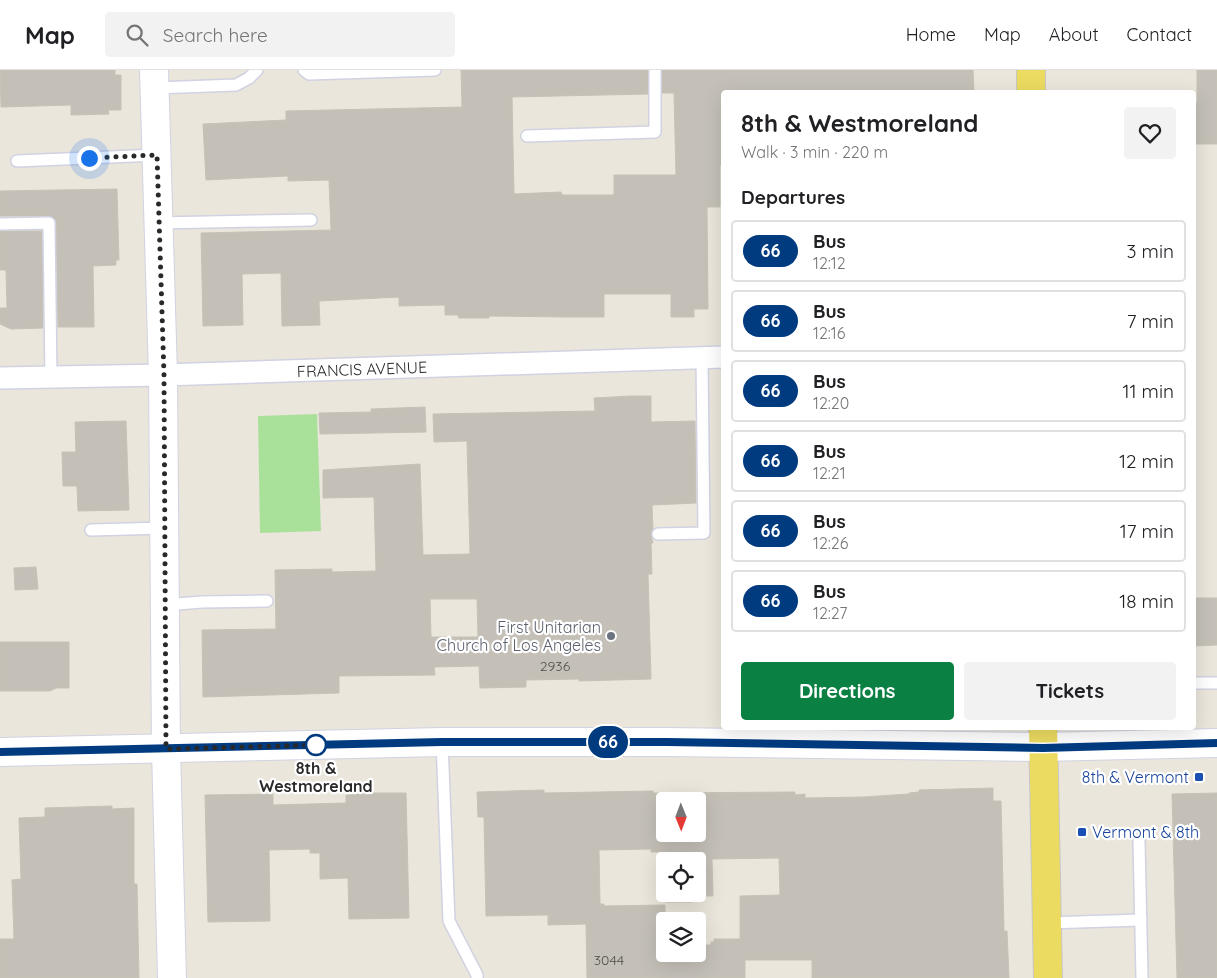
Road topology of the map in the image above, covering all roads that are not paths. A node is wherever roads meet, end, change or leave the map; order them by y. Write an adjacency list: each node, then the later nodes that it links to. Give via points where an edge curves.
1 (257, 70): 6 (lane, via 236,85)
2 (304, 70): 3 (lane, via 309,74)
3 (435, 70)
4 (655, 70): 8 (lane, via 654,132)
5 (1031, 70): 7 (main road)
6 (154, 79): 9 (main road)
7 (1031, 90)
8 (527, 136)
9 (157, 155): 10 (lane); 12 (main road)
10 (17, 161)
11 (311, 220): 12 (lane)
12 (159, 223): 16 (main road)
13 (0, 224): 17 (lane, via 49,223)
14 (702, 358): 15 (street, FRANCIS AVENUE); 16 (street, FRANCIS AVENUE); 21 (lane, via 704,533)
15 (721, 358)
16 (164, 375): 17 (street, FRANCIS AVENUE); 19 (main road)
17 (51, 377): 18 (street, FRANCIS AVENUE)
18 (0, 378)
19 (164, 528): 20 (lane); 23 (main road)
20 (91, 530)
21 (658, 534)
22 (267, 601): 23 (lane)
23 (165, 605): 29 (main road)
24 (1196, 683): 25 (lane)
25 (1217, 683)
26 (1043, 738): 27 (main road); 28 (main road); 33 (main road)
27 (442, 742): 29 (main road); 35 (lane, via 450,921)
28 (1217, 743)
29 (166, 749): 30 (main road); 34 (main road)
30 (0, 752)
31 (1139, 840): 32 (lane)
32 (1141, 920): 33 (lane); 37 (lane)
33 (1047, 923): 36 (main road)
34 (172, 978)
35 (477, 978)
36 (1048, 978)
37 (1142, 978)

